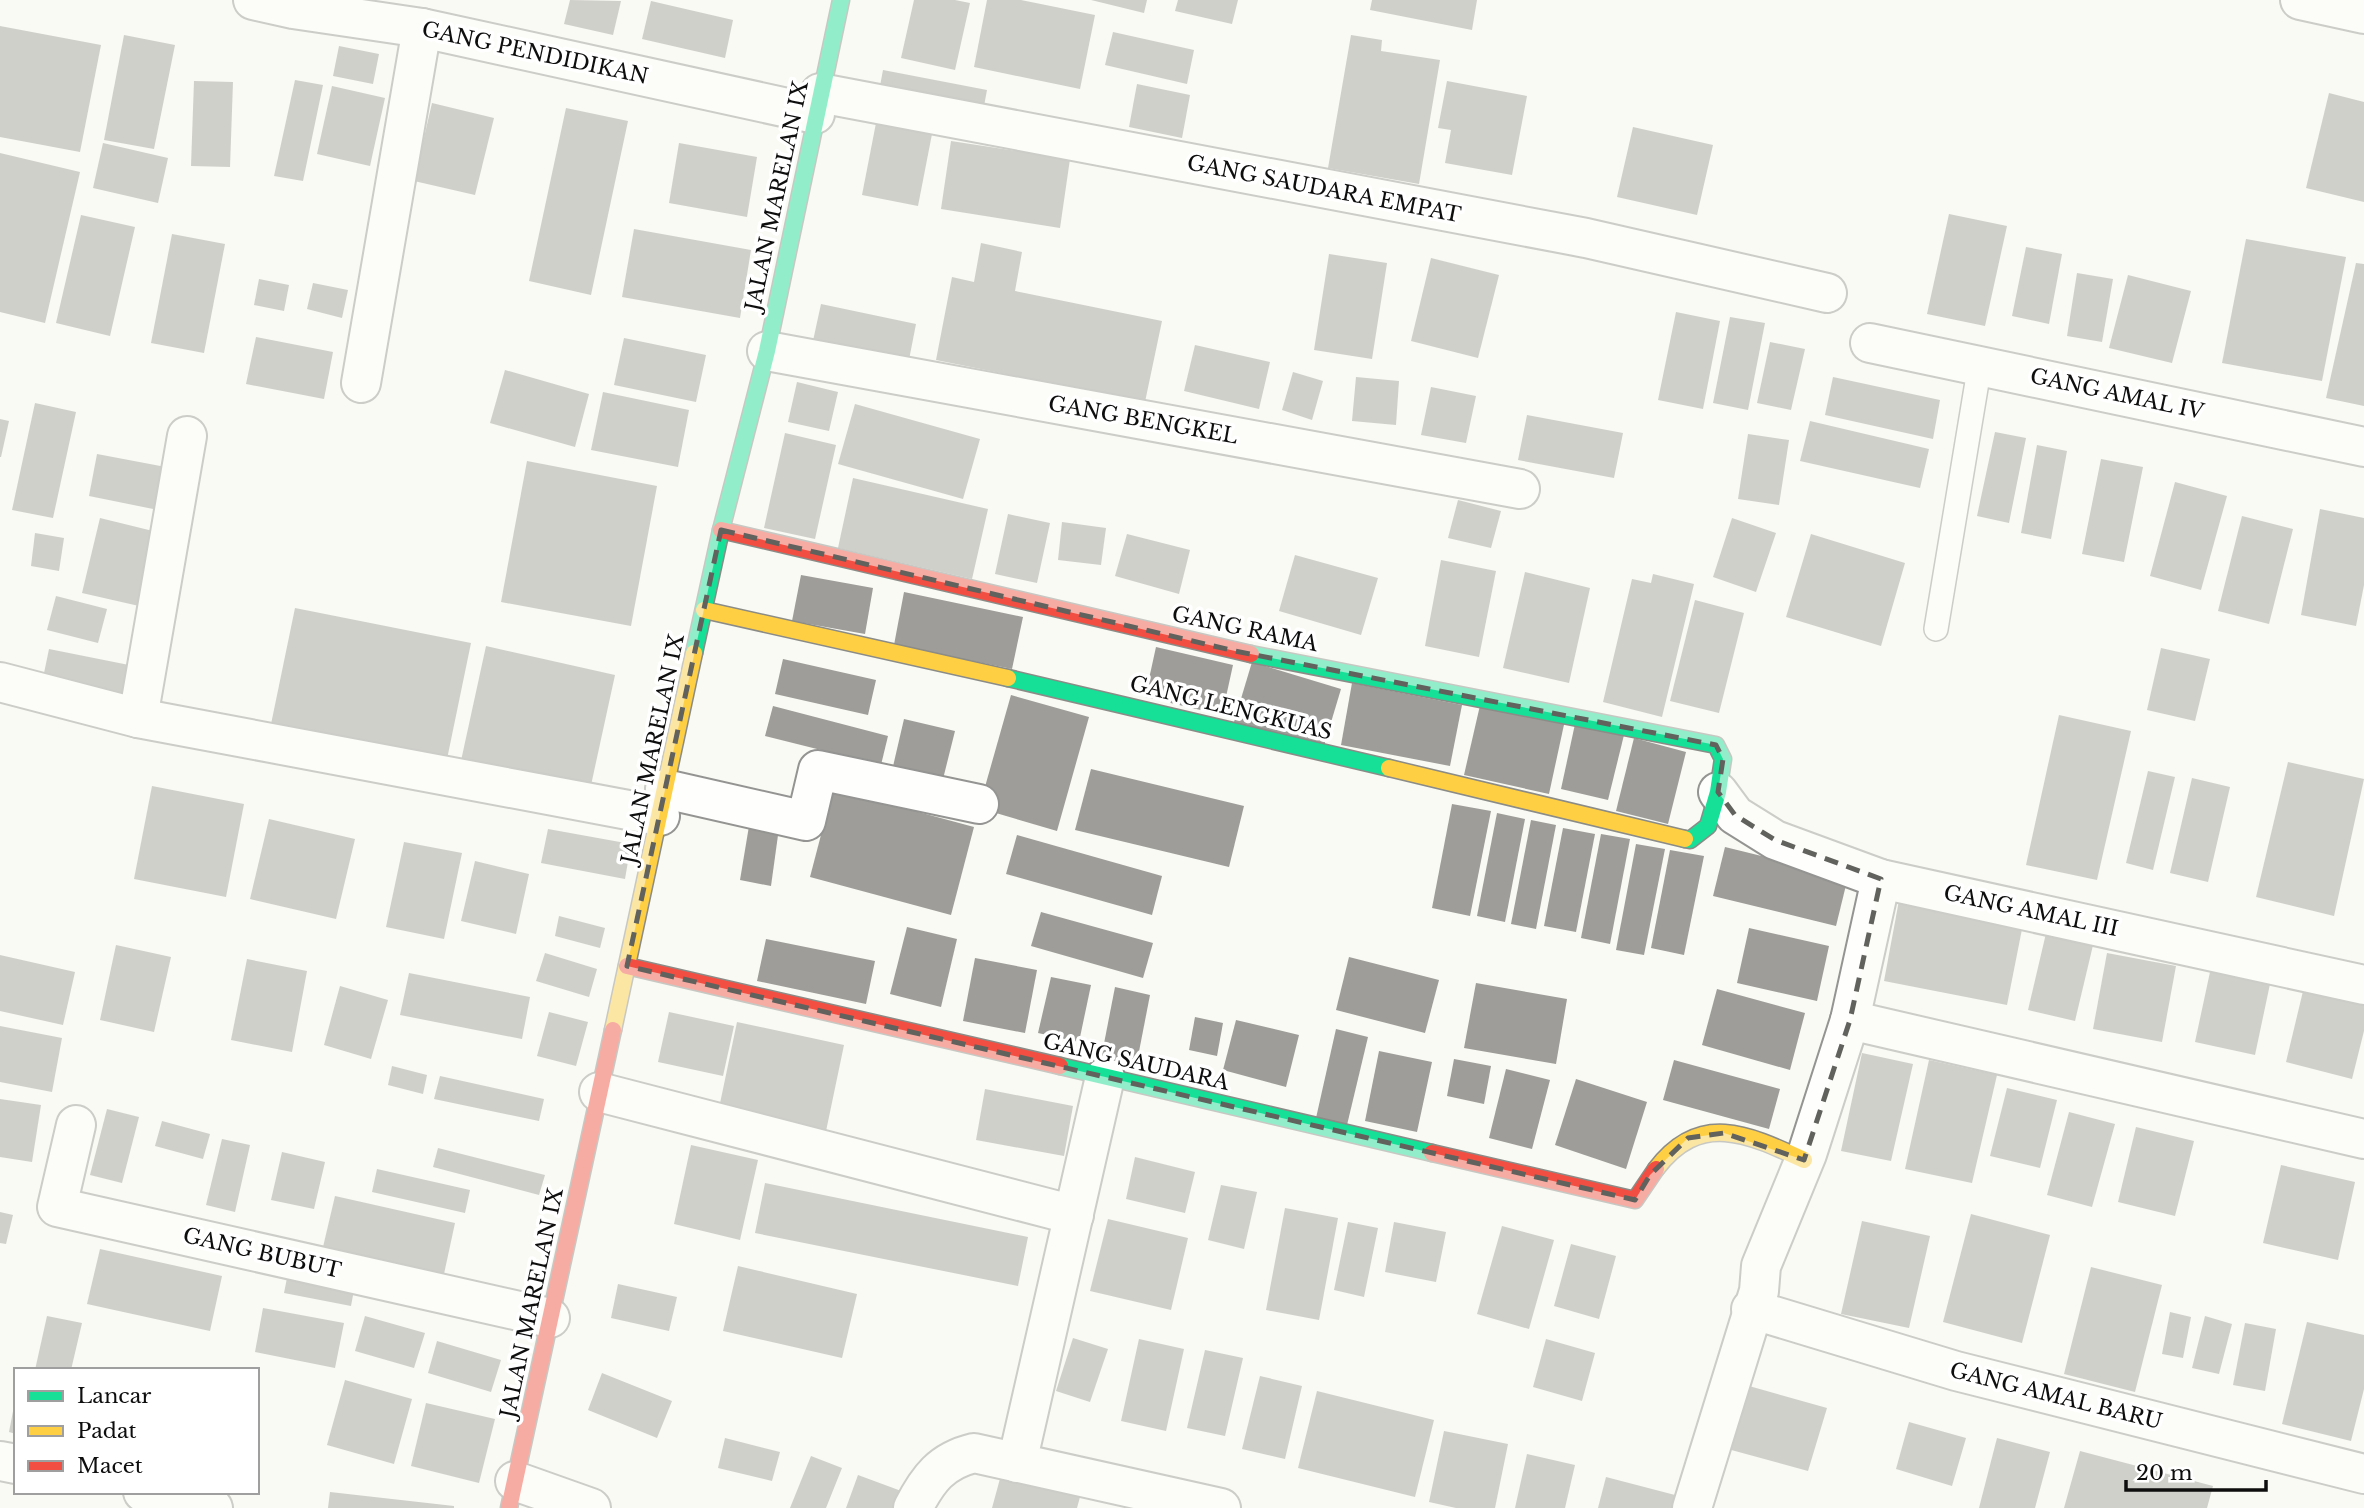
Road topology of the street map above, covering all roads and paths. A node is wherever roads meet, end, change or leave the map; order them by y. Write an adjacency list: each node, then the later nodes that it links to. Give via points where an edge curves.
1 (253, 0): 4 (street, GANG PENDIDIKAN)
2 (841, 0): 7 (street, JALAN MARELAN IX)
3 (2300, 0): 5 (street)
4 (294, 5): 6 (street, GANG PENDIDIKAN)
5 (2364, 14)
6 (422, 28): 7 (street, GANG PENDIDIKAN); 12 (street)
7 (817, 104): 8 (street, GANG SAUDARA EMPAT, via 1573,236); 10 (street, JALAN MARELAN IX)
8 (1827, 293)
9 (1870, 343): 11 (street, GANG AMAL IV)
10 (766, 351): 15 (street, GANG BENGKEL); 16 (street, JALAN MARELAN IX)
11 (1980, 364): 14 (street, GANG AMAL IV); 18 (lane)
12 (361, 383)
13 (187, 436): 20 (street)
14 (2364, 447)
15 (1520, 489)
16 (722, 530): 17 (street, JALAN MARELAN IX); 21 (street, GANG RAMA, via 1236,650 1702,740 1716,746 1723,759)
17 (704, 610): 21 (street, GANG LENGKUAS, via 1146,708 1676,838 1690,840 1708,826); 22 (street, JALAN MARELAN IX)
18 (1936, 629)
19 (0, 682): 20 (street)
20 (138, 718): 22 (street)
21 (1718, 792): 24 (street, GANG AMAL III, via 1735,815 1775,840)
22 (662, 803): 23 (street, via 806,821 818,770); 25 (street, JALAN MARELAN IX)
23 (979, 804)
24 (1881, 879): 26 (street, GANG AMAL III); 27 (street)
25 (627, 966): 28 (street, GANG SAUDARA); 29 (street, JALAN MARELAN IX)
26 (2364, 985)
27 (1850, 1020): 31 (street); 32 (street)
28 (1105, 1077): 32 (street, GANG SAUDARA, via 1635,1200 1650,1175 1688,1138 1724,1133); 33 (street)
29 (600, 1092): 33 (street); 35 (street, JALAN MARELAN IX)
30 (76, 1125): 35 (street, GANG BUBUT, via 57,1207)
31 (2364, 1139)
32 (1804, 1160): 34 (street, via 1761,1266 1759,1291)
33 (1074, 1215): 36 (street)
34 (1751, 1309): 37 (street, GANG AMAL BARU, via 1956,1371); 44 (street)
35 (550, 1318): 39 (street, JALAN MARELAN IX)
36 (1017, 1463): 42 (street, via 974,1453 954,1458 923,1489); 43 (street)
37 (2364, 1474)
38 (152, 1494): 40 (street)
39 (512, 1494): 41 (street)
40 (214, 1508)
41 (591, 1508)
42 (913, 1508)
43 (1221, 1508)
44 (1692, 1508)

